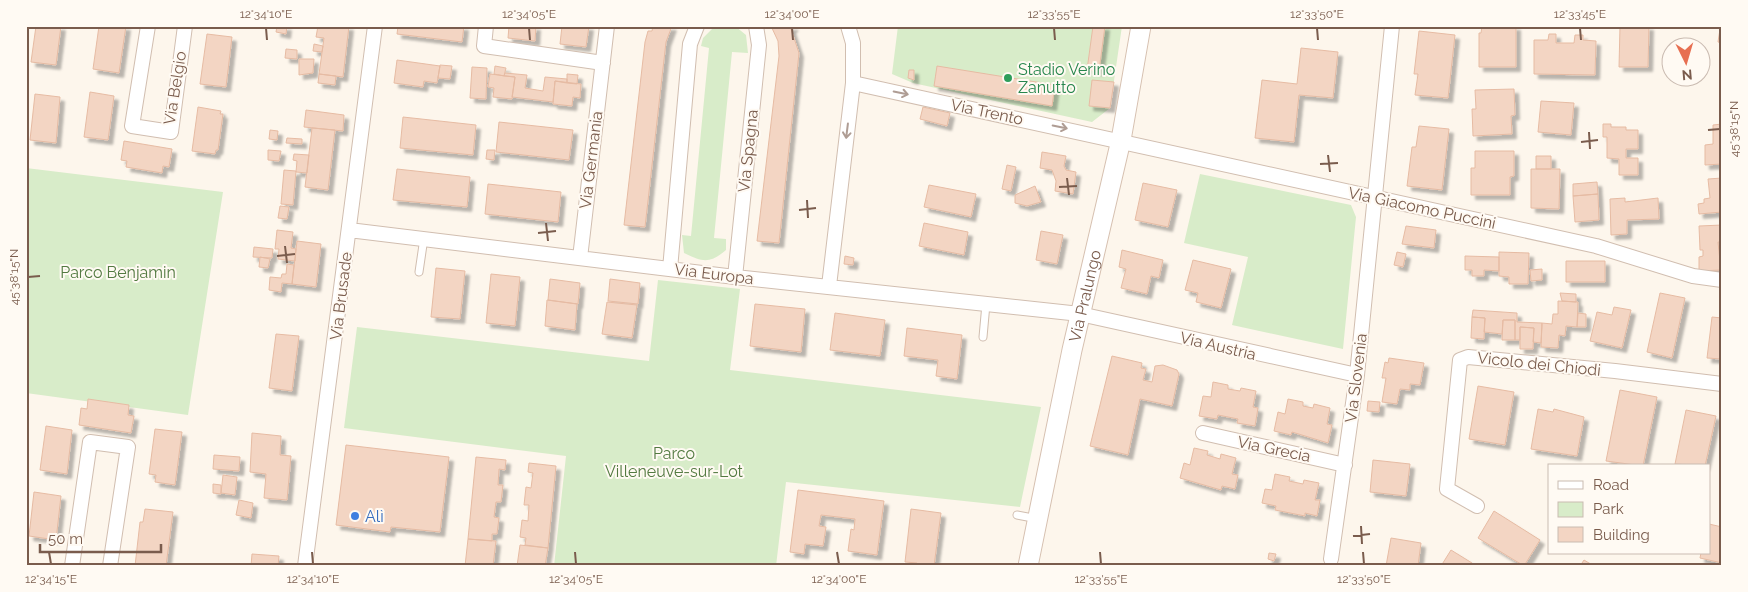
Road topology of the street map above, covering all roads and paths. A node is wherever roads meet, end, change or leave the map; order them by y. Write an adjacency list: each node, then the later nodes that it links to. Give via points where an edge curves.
1 (148, 26): 2 (street, Via Belgio, via 132,126 170,132)
2 (185, 26)
3 (375, 26): 17 (street, Via Brusade)
4 (486, 26): 13 (street, via 484,46)
5 (607, 26): 13 (street, Via Germania)
6 (697, 26): 20 (street, via 690,44)
7 (756, 26): 22 (street, Via Spagna, via 759,36 757,68)
8 (848, 26): 12 (street)
9 (856, 26): 12 (street)
10 (1141, 26): 15 (street, Via Pralungo)
11 (1392, 26): 16 (street, Via Slovenia)
12 (853, 43): 14 (street)
13 (603, 63): 19 (street, Via Germania)
14 (853, 83): 15 (street, Via Trento, one-way to 15); 24 (street, one-way to 24)
15 (1121, 140): 16 (street, Via Giacomo Puccini); 26 (street, Via Pralungo)
16 (1375, 197): 23 (street, Via Giacomo Puccini, via 1596,246 1685,274); 28 (street, Via Slovenia)
17 (349, 230): 18 (street, Via Europa); 38 (street, Via Brusade)
18 (424, 238): 19 (street, Via Europa); 21 (lane)
19 (580, 258): 20 (street, Via Europa)
20 (670, 269): 22 (street, Via Europa)
21 (419, 272)
22 (735, 277): 24 (street, Via Europa)
23 (1722, 280)
24 (828, 286): 25 (street, Via Europa)
25 (986, 304): 26 (street, Via Europa); 27 (lane)
26 (1080, 314): 28 (street, Via Austria); 34 (street, Via Pralungo)
27 (983, 337)
28 (1357, 375): 31 (street, Via Slovenia)
29 (1722, 384): 32 (street, Vicolo dei Chiodi, via 1468,357 1460,360 1447,489)
30 (1203, 433): 31 (street, Via Grecia)
31 (1345, 465): 35 (street, Via Slovenia)
32 (1477, 506)
33 (1017, 515): 34 (lane)
34 (1038, 519): 39 (street, Via Pralungo)
35 (1331, 559)
36 (72, 566): 37 (street, via 90,442 128,447)
37 (110, 566)
38 (305, 566)
39 (1028, 566)

